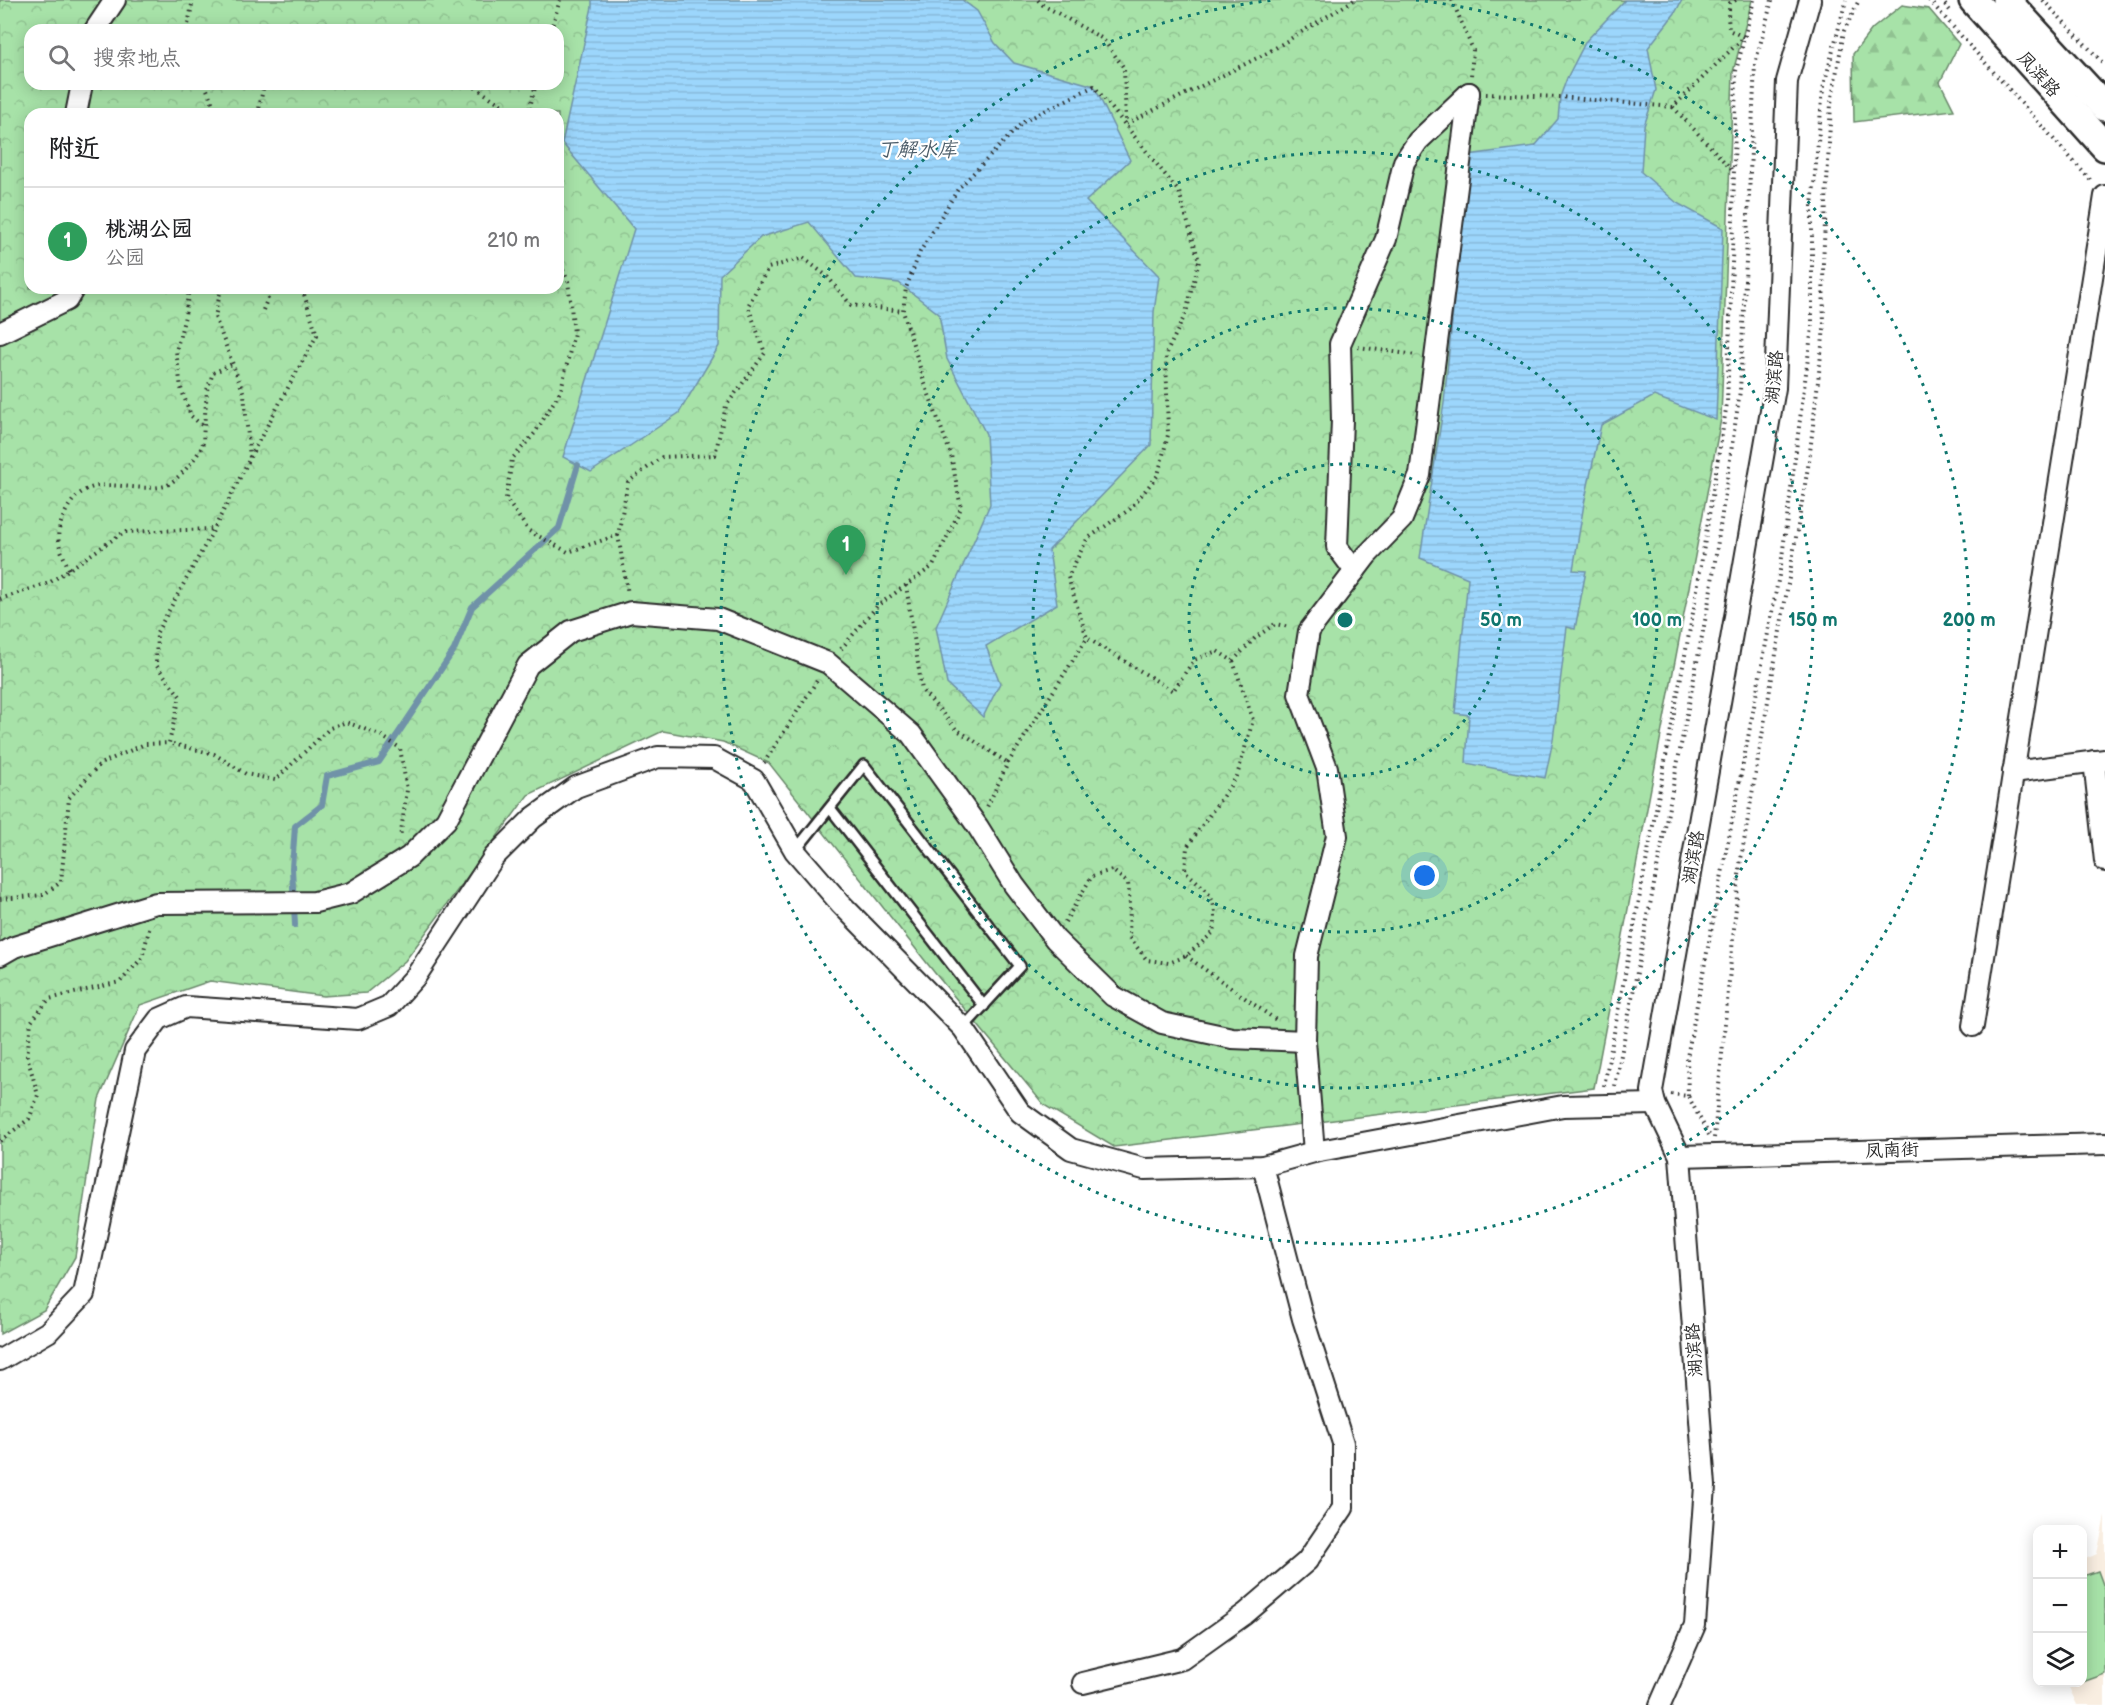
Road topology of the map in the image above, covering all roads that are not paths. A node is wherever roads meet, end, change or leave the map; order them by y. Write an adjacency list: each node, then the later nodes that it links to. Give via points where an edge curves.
1 (115, 0): 5 (street)
2 (1810, 0): 24 (street, 湖滨路, via 1787,81 1775,388)
3 (1973, 0): 9 (street, 凤滨路)
4 (2006, 0): 7 (street, 凤滨路)
5 (100, 24)
6 (81, 90): 8 (street)
7 (2105, 107)
8 (77, 108)
9 (2105, 147)
10 (2105, 196): 15 (street)
11 (70, 294): 12 (street, via 67,300)
12 (0, 333)
13 (1355, 571): 13 (street, via 1337,547 1342,420 1340,344 1386,239 1404,162 1418,141 1469,93 1420,475 1402,519); 23 (street, via 1309,631 1299,694 1327,768 1337,836 1307,956)
14 (2099, 761): 15 (street); 18 (street)
15 (2013, 772): 21 (street)
16 (830, 808): 17 (lane); 20 (lane); 20 (lane, via 864,765 1020,966)
17 (795, 851): 22 (street, via 840,903); 29 (street, via 754,780 714,758 658,757 576,787 533,818 494,857 416,976 389,1006 358,1019 186,1007 159,1019 135,1051 84,1294 48,1332)
18 (2105, 861)
19 (0, 955): 23 (street, via 14,947 156,903 315,902 351,893 409,857 446,820 528,664 571,631 631,612 718,619 828,663 911,734 1054,939 1113,996 1162,1023 1232,1038)
20 (984, 1006): 22 (lane)
21 (1973, 1026)
22 (963, 1028): 28 (street, via 1020,1112 1071,1149 1144,1169)
23 (1305, 1041): 26 (street)
24 (1653, 1098): 26 (street, via 1563,1106); 27 (street, 湖滨路)
25 (2105, 1144): 27 (street, 凤南街)
26 (1314, 1152): 28 (street)
27 (1680, 1156): 31 (street, 湖滨路, via 1705,1486 1695,1625)
28 (1263, 1166): 30 (street, via 1303,1319 1343,1443 1343,1508 1307,1561 1245,1614 1182,1659)
29 (0, 1360)
30 (1083, 1683)
31 (1660, 1705)

